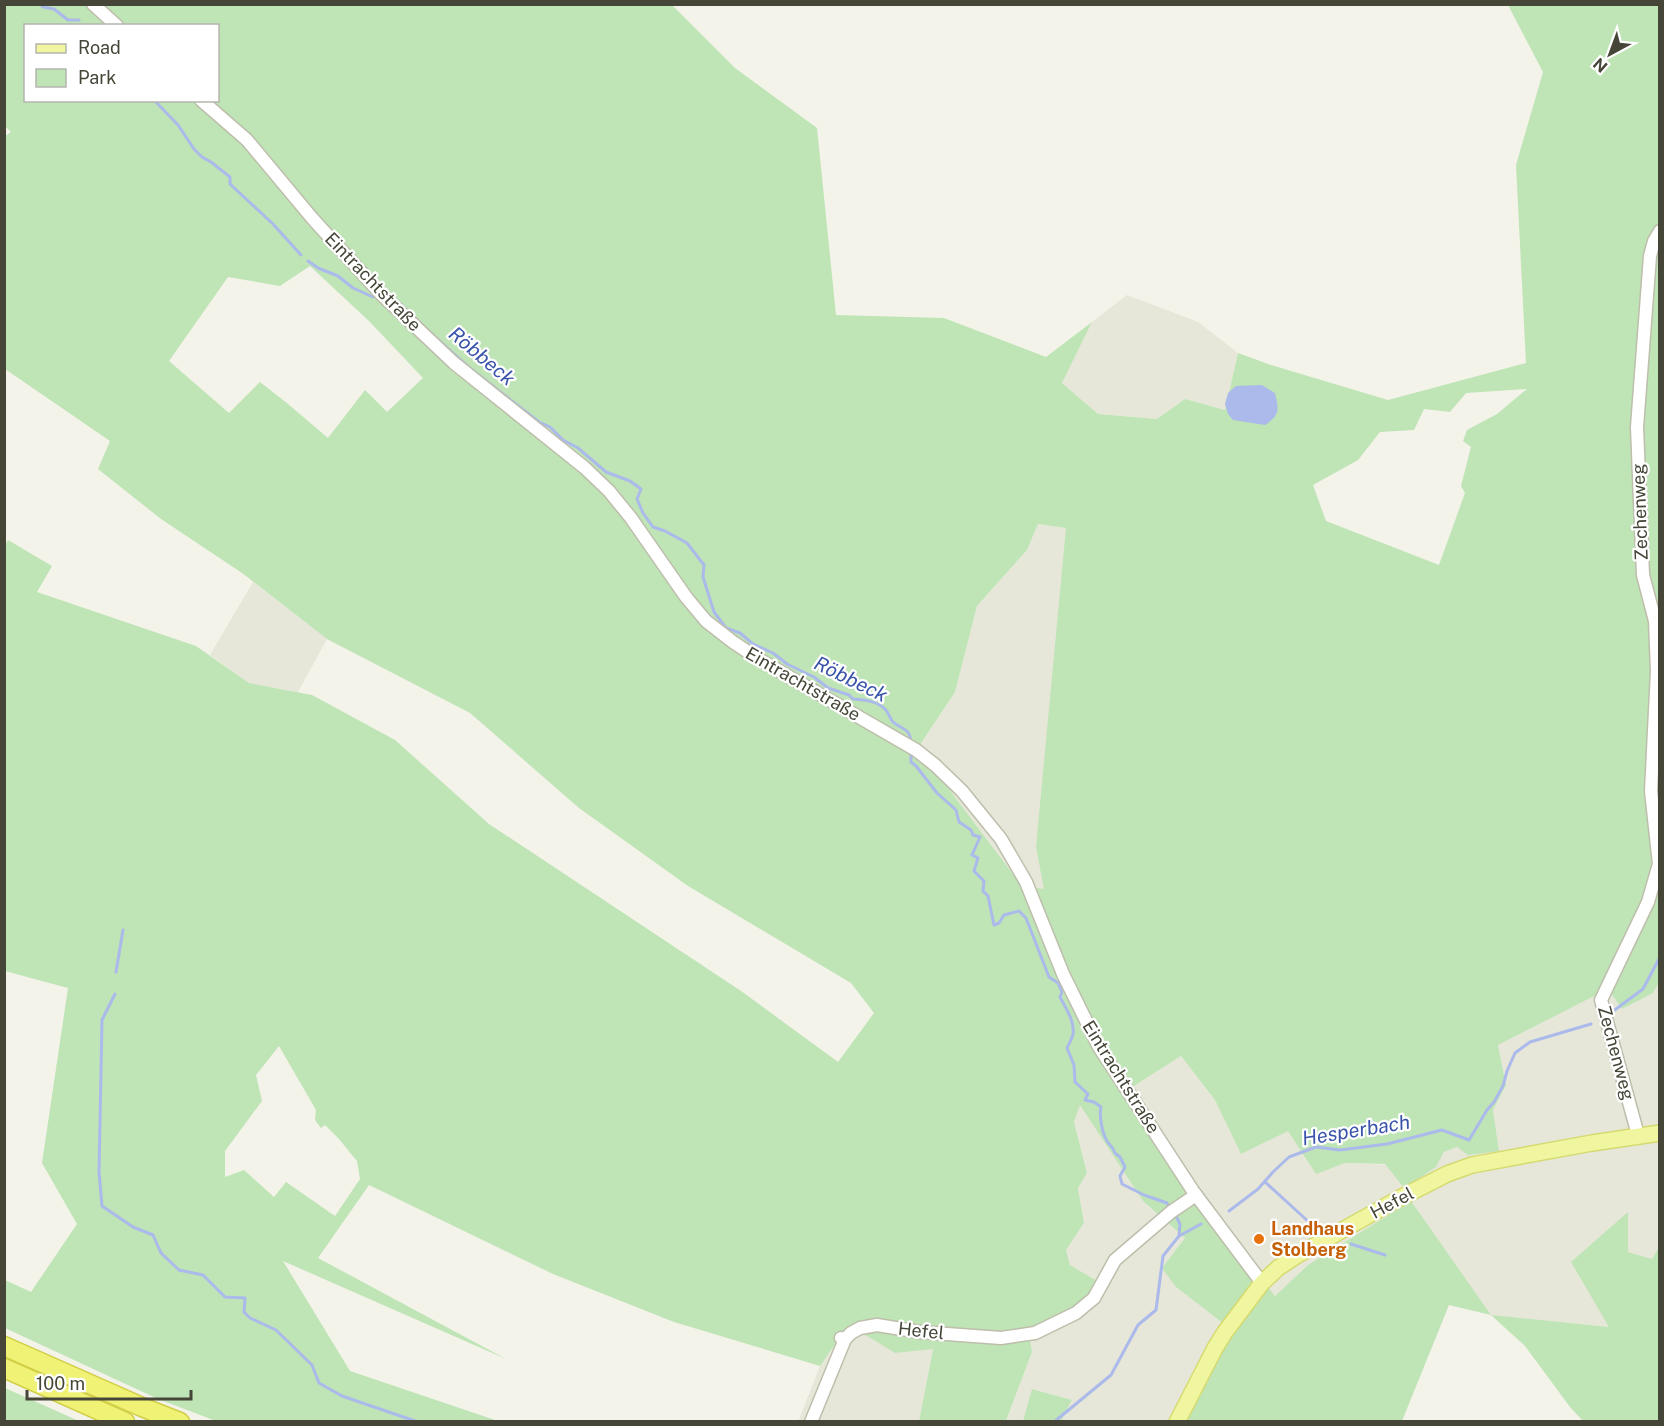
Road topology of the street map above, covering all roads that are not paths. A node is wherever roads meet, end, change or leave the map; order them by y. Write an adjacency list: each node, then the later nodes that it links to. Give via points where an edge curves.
1 (93, 4): 2 (street)
2 (115, 24)
3 (203, 102): 7 (street, Eintrachtstraße, via 247,140 381,294 454,363 585,468 609,492 706,621 760,660 916,750 962,791 1015,861 1099,1047)
4 (1659, 231): 6 (street, Zechenweg, via 1650,256 1636,427 1643,575 1655,621 1657,671 1651,791 1659,864 1648,902 1601,1000)
5 (1659, 1133): 6 (main road, Hefel)
6 (1638, 1135): 8 (main road, Hefel, via 1472,1165 1447,1174 1296,1256)
7 (1196, 1194): 8 (street, Eintrachtstraße); 13 (street, Hefel, via 1115,1260 1094,1298 1076,1313 1035,1334 1001,1338 877,1325 851,1333 843,1338)
8 (1262, 1283): 14 (main road, Hefel, via 1215,1348)
9 (4, 1346): 12 (highway)
10 (4, 1368): 11 (highway)
11 (125, 1422)
12 (180, 1422)
13 (811, 1422)
14 (1177, 1422)

